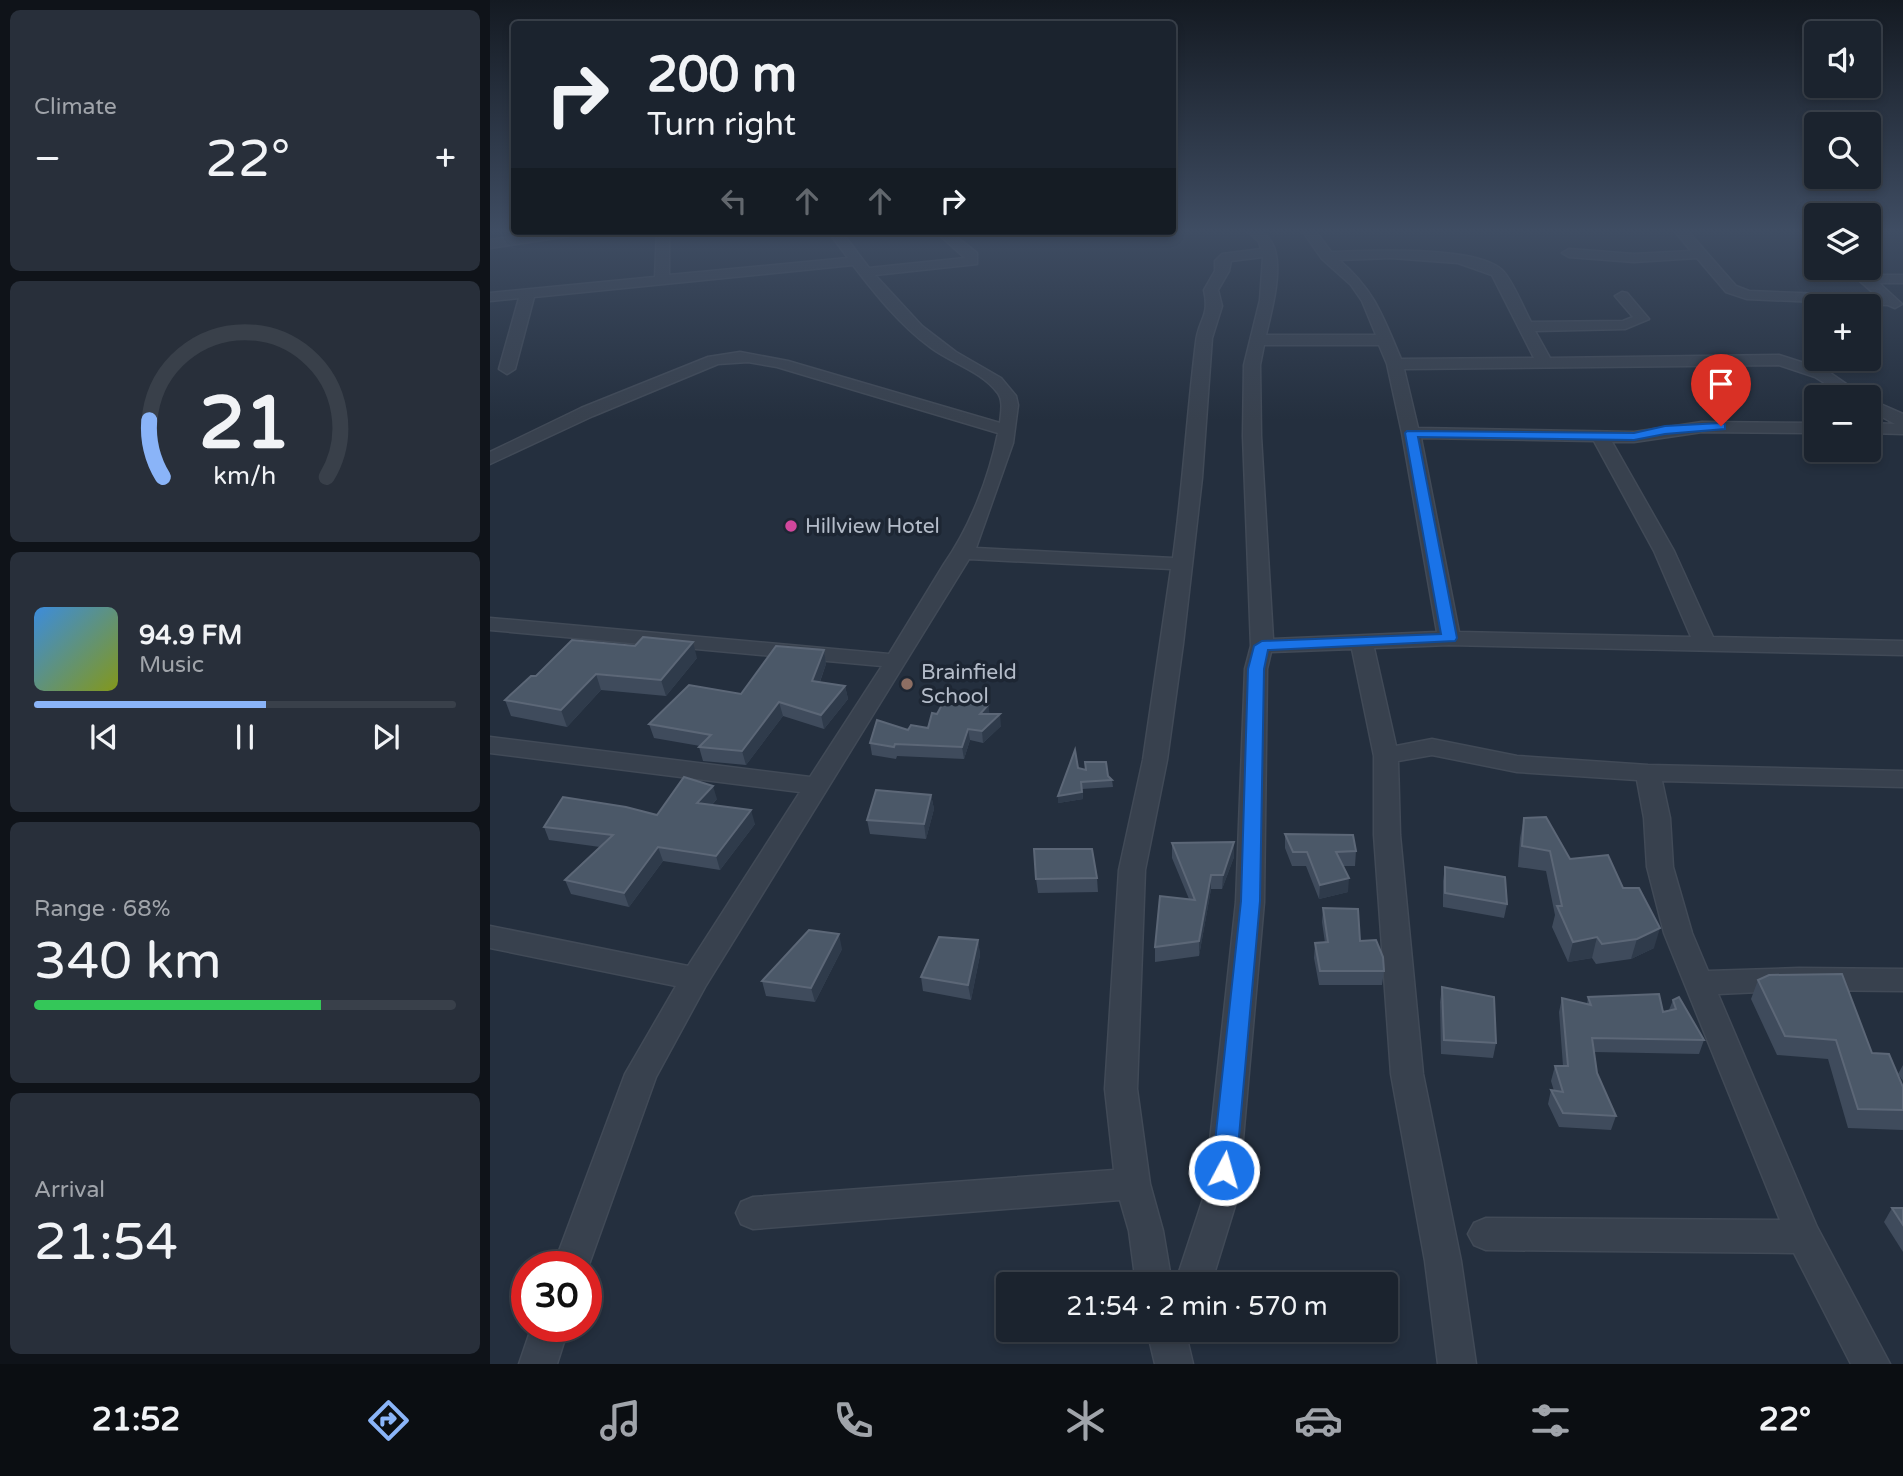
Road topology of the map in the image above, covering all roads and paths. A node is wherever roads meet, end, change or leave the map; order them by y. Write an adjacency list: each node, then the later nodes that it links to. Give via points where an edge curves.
1 (528, 293): 2 (street); 11 (street); 18 (street)
2 (532, 293)
3 (883, 293): 25 (street, via 903,317 951,355 994,380 1010,404)
4 (1212, 293): 30 (street, via 1215,306 1204,338)
5 (1266, 293): 15 (street)
6 (1363, 293): 14 (street)
7 (1508, 293): 13 (street)
8 (1741, 293): 12 (street)
9 (1882, 293): 12 (street)
10 (1622, 296): 13 (street, via 1642,319 1637,323)
11 (490, 297)
12 (1897, 305)
13 (1525, 327): 16 (street)
14 (1384, 340): 15 (street); 17 (street)
15 (1258, 341): 35 (street, via 1252,365 1252,436)
16 (1544, 362): 17 (street); 19 (street, via 1779,360 1804,365)
17 (1395, 364): 26 (street)
18 (507, 369)
19 (1840, 385)
20 (1881, 410): 21 (street)
21 (1903, 421)
22 (1804, 428): 27 (street, via 1721,426)
23 (1881, 428): 24 (street)
24 (1903, 429)
25 (1006, 430): 28 (street, via 782,364 733,356 587,412); 29 (street, via 1002,453)
26 (1411, 433): 27 (street); 32 (street)
27 (1600, 436): 34 (street, via 1664,551)
28 (490, 459)
29 (964, 553): 30 (street); 37 (street)
30 (1182, 564): 47 (street, via 1155,760 1132,870 1121,1089)
31 (490, 624): 37 (street, via 792,648)
32 (1450, 638): 33 (street); 34 (street)
33 (1362, 642): 35 (street); 39 (street)
34 (1706, 645): 36 (street)
35 (1262, 646): 53 (street, via 1256,669 1250,901 1221,1196)
36 (1903, 648)
37 (896, 661): 42 (street)
38 (490, 745): 42 (street)
39 (1385, 756): 40 (street, via 1432,747 1517,764); 56 (street, via 1407,1074 1443,1261)
40 (1648, 774): 41 (street); 46 (street, via 1660,867)
41 (1903, 779)
42 (818, 786): 44 (street)
43 (490, 937): 44 (street)
44 (695, 979): 51 (street, via 641,1074)
45 (1903, 980): 46 (street)
46 (1698, 983): 50 (street)
47 (1133, 1184): 48 (street); 52 (street)
48 (753, 1213)
49 (1486, 1234): 50 (street)
50 (1804, 1237): 57 (street)
51 (577, 1251)
52 (1152, 1272)
53 (1197, 1272)
54 (546, 1342): 55 (street)
55 (538, 1364)
56 (1457, 1364)
57 (1871, 1364)

